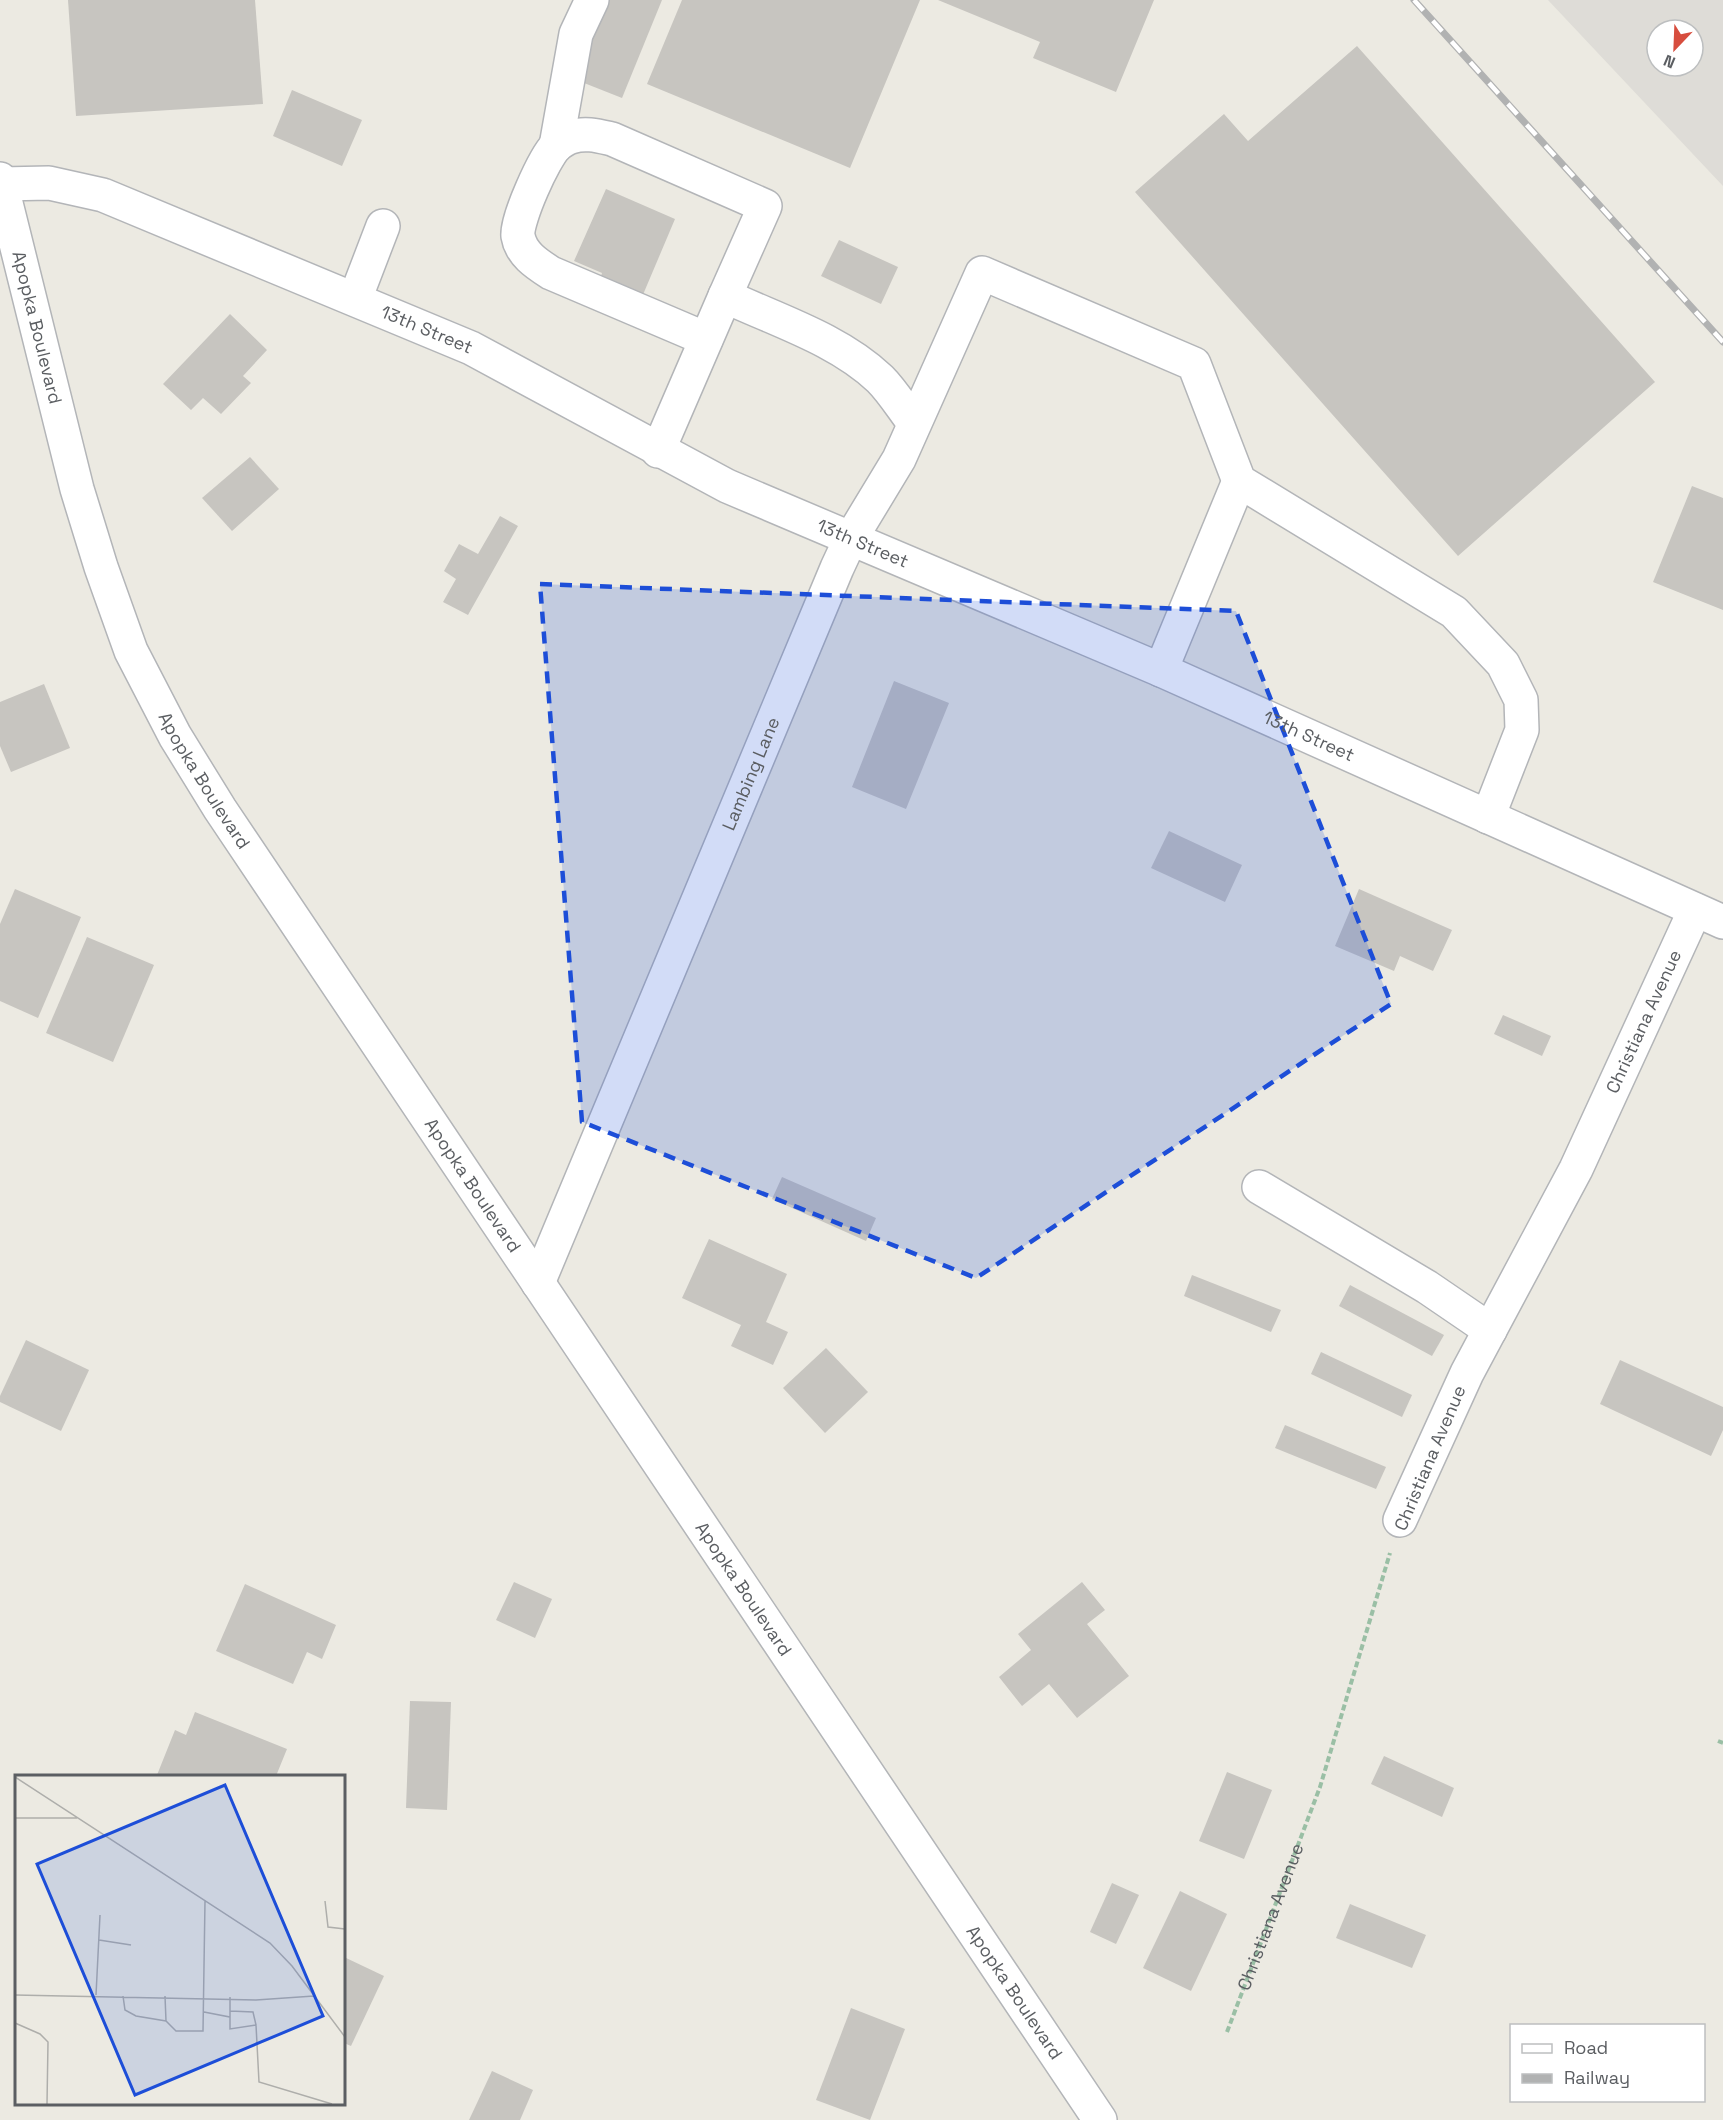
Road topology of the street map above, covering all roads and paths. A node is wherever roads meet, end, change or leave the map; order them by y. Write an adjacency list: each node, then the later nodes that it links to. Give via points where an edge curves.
1 (592, 0): 2 (street, via 576,34)
2 (556, 146): 5 (street, via 571,137 591,135 612,140 765,206); 7 (street, via 522,216 518,235 533,262)
3 (1, 181): 6 (street, 13th Street, via 49,183 103,195); 16 (street, Apopka Boulevard, via 77,489 131,651 175,736 220,809)
4 (383, 226): 6 (street)
5 (725, 296): 7 (street); 8 (street, via 857,361 881,380)
6 (355, 299): 9 (street, 13th Street, via 471,348)
7 (706, 339): 9 (street)
8 (914, 423): 10 (street, Lambing Lane, via 982,273 1194,364); 11 (street, Lambing Lane, via 899,459)
9 (658, 451): 11 (street, 13th Street)
10 (1239, 482): 12 (street); 13 (street, via 1454,612 1503,664 1521,700 1522,730)
11 (850, 540): 12 (street, 13th Street); 16 (street, Lambing Lane)
12 (1161, 670): 13 (street, 13th Street)
13 (1488, 817): 14 (street, 13th Street)
14 (1709, 916): 17 (street, Christiana Avenue)
15 (1259, 1187): 17 (street, via 1427,1287)
16 (538, 1283): 22 (street, Apopka Boulevard)
17 (1490, 1330): 18 (street, Christiana Avenue)
18 (1400, 1520): 21 (path, Christiana Avenue, via 1320,1787)
19 (1718, 1741): 20 (path)
20 (1723, 1743)
21 (1227, 2032)
22 (1100, 2120)

